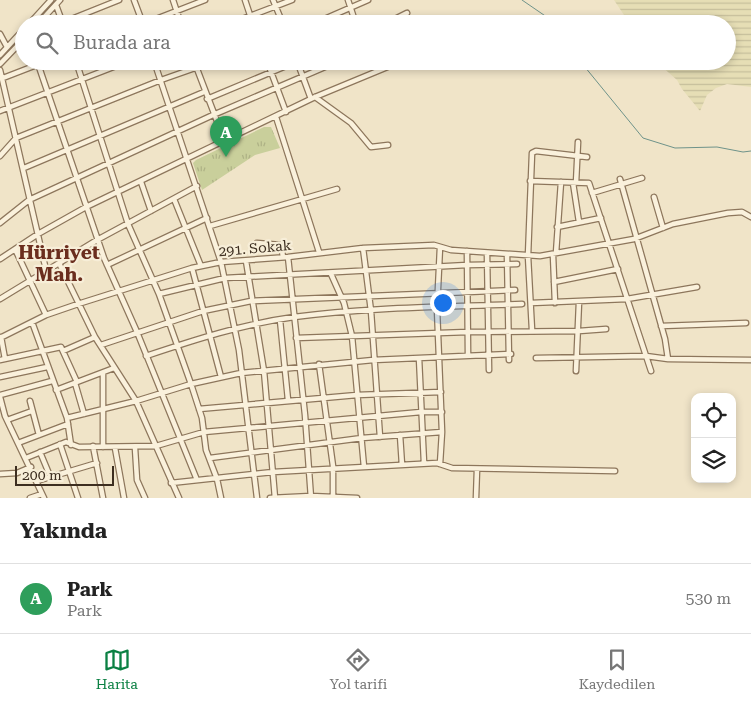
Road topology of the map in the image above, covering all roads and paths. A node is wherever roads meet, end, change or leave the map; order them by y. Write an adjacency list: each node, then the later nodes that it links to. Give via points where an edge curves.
1 (51, 0): 17 (street)
2 (60, 0): 12 (street)
3 (118, 0): 20 (street)
4 (134, 0): 21 (street)
5 (173, 0): 15 (street)
6 (205, 0): 15 (street)
7 (245, 0): 24 (street)
8 (273, 0): 13 (street)
9 (292, 0): 13 (street)
10 (348, 0): 14 (street)
11 (368, 0): 14 (street)
12 (56, 5): 18 (street); 19 (street)
13 (275, 7): 25 (street); 26 (street)
14 (350, 8): 27 (street); 28 (street)
15 (177, 11): 22 (street); 23 (street)
16 (407, 13): 29 (street)
17 (37, 15)
18 (47, 15)
19 (59, 15)
20 (81, 15)
21 (140, 15)
22 (167, 15)
23 (179, 15)
24 (250, 15)
25 (253, 15)
26 (279, 15)
27 (334, 15)
28 (353, 15)
29 (403, 15)
30 (0, 34): 32 (street)
31 (15, 39): 32 (street)
32 (7, 47): 34 (street)
33 (15, 48): 35 (street)
34 (0, 55)
35 (0, 64)
36 (0, 70): 50 (street)
37 (22, 70): 50 (street)
38 (40, 70): 55 (street)
39 (78, 70): 51 (street)
40 (106, 70): 51 (street)
41 (157, 70): 52 (street)
42 (190, 70): 52 (street)
43 (197, 70): 54 (street)
44 (276, 70): 48 (street)
45 (300, 70): 49 (street)
46 (318, 70): 49 (street)
47 (380, 70): 56 (street)
48 (271, 72): 53 (street); 57 (street)
49 (302, 77): 53 (street); 56 (street)
50 (3, 78): 58 (street)
51 (81, 80): 55 (street); 59 (street)
52 (161, 80): 59 (street); 60 (street)
53 (277, 88): 62 (street); 63 (street)
54 (204, 92): 57 (street); 60 (street)
55 (47, 93): 58 (street); 65 (street)
56 (313, 98): 62 (street); 71 (street, via 351,123 371,147)
57 (207, 99): 63 (street)
58 (10, 108): 61 (street); 68 (street)
59 (92, 108): 65 (street); 67 (street)
60 (169, 108): 66 (street); 67 (street)
61 (0, 111)
62 (286, 112): 64 (street)
63 (213, 115): 66 (street); 69 (street)
64 (276, 117): 69 (street); 92 (street)
65 (57, 122): 68 (street); 72 (street)
66 (178, 133): 76 (street); 77 (street)
67 (101, 137): 72 (street); 77 (street)
68 (16, 138): 73 (street); 78 (street)
69 (225, 142): 76 (street)
70 (578, 142): 74 (street)
71 (388, 145)
72 (67, 150): 78 (street); 80 (street)
73 (0, 156)
74 (578, 156): 75 (street); 81 (street, via 532,152); 85 (street)
75 (587, 157)
76 (188, 160): 83 (street); 86 (street)
77 (109, 164): 80 (street); 88 (street)
78 (24, 168): 93 (street)
79 (642, 178): 82 (street)
80 (77, 179): 93 (street); 94 (street)
81 (530, 181): 84 (street); 120 (street)
82 (620, 181): 89 (street); 107 (street)
83 (141, 182): 88 (street); 95 (street)
84 (561, 182): 85 (street); 104 (street)
85 (575, 183): 89 (street, via 589,183); 99 (street)
86 (197, 186): 91 (street); 97 (street)
87 (336, 189): 92 (street)
88 (118, 193): 94 (street); 101 (street)
89 (592, 193): 98 (street)
90 (654, 197): 105 (street)
91 (174, 199): 95 (street); 103 (street)
92 (302, 199): 102 (street); 116 (street)
93 (29, 200): 100 (street); 106 (street)
94 (86, 207): 106 (street); 108 (street)
95 (151, 211): 101 (street)
96 (751, 217): 105 (street, 291. Sokak, via 742,212 728,213)
97 (207, 218): 102 (street); 103 (street)
98 (601, 218): 99 (street); 109 (street)
99 (578, 222): 104 (street)
100 (0, 223)
101 (128, 224): 108 (street); 114 (street)
102 (210, 226): 124 (street)
103 (185, 227): 114 (street); 131 (street)
104 (557, 227): 119 (street)
105 (663, 228): 107 (street, 291. Sokak)
106 (38, 234): 113 (street); 135 (street)
107 (636, 238): 109 (street, 291. Sokak); 151 (street)
108 (97, 240): 125 (street); 129 (street)
109 (609, 242): 119 (street, 291. Sokak); 134 (street)
110 (256, 243): 121 (street, via 281,246)
111 (440, 247): 112 (street, 291. Sokak); 115 (street, 291. Sokak); 132 (street)
112 (363, 248): 116 (street, 291. Sokak); 136 (street)
113 (15, 249): 122 (street); 141 (street)
114 (140, 250): 129 (street); 142 (street)
115 (467, 251): 117 (street, 291. Sokak); 130 (street)
116 (319, 252): 121 (street, 291. Sokak)
117 (487, 253): 118 (street, 291. Sokak); 126 (street)
118 (507, 254): 120 (street, 291. Sokak); 127 (street)
119 (554, 254): 120 (street, 291. Sokak); 143 (street)
120 (528, 256): 162 (street)
121 (286, 257): 123 (street, 291. Sokak); 138 (street)
122 (0, 259)
123 (246, 260): 124 (street, 291. Sokak); 139 (street)
124 (221, 262): 131 (street, 291. Sokak); 140 (street)
125 (59, 263): 135 (street); 163 (street)
126 (487, 264): 127 (street); 130 (street); 149 (street)
127 (507, 264): 128 (street); 147 (street)
128 (516, 264)
129 (107, 265): 146 (street)
130 (467, 265): 132 (street); 150 (street)
131 (201, 266): 133 (street, 291. Sokak)
132 (438, 266): 136 (street); 153 (street)
133 (192, 268): 142 (street, 291. Sokak); 144 (street)
134 (618, 269): 143 (street); 158 (street)
135 (46, 270): 141 (street)
136 (366, 271): 137 (street); 154 (street)
137 (331, 274): 138 (street); 155 (street)
138 (290, 275): 139 (street); 156 (street)
139 (247, 276): 140 (street); 159 (street)
140 (225, 278): 144 (street); 165 (street)
141 (30, 280): 157 (street); 173 (street)
142 (152, 281): 146 (street, 291. Sokak); 152 (street)
143 (554, 282): 160 (street)
144 (196, 284): 152 (street); 170 (street)
145 (697, 287): 151 (street)
146 (118, 290): 163 (street, 291. Sokak); 187 (street)
147 (508, 290): 148 (street); 149 (street); 166 (street)
148 (515, 290)
149 (488, 291): 150 (street); 167 (street)
150 (466, 292): 153 (street); 168 (street)
151 (652, 293): 158 (street); 180 (street)
152 (158, 294): 177 (street)
153 (438, 294): 154 (street); 169 (street)
154 (368, 296): 155 (street); 171 (street)
155 (340, 297): 156 (street); 172 (street)
156 (292, 298): 159 (street); 174 (street)
157 (0, 299)
158 (627, 299): 161 (street); 206 (street)
159 (251, 301): 165 (street); 178 (street)
160 (555, 302): 161 (street); 162 (street)
161 (579, 302): 186 (street)
162 (531, 303): 183 (street)
163 (78, 304): 173 (street, 291. Sokak); 193 (street)
164 (522, 304): 166 (street)
165 (230, 305): 170 (street); 181 (street)
166 (508, 305): 167 (street); 185 (street)
167 (488, 306): 168 (street); 184 (street)
168 (467, 307): 169 (street); 189 (street)
169 (437, 308): 171 (street); 188 (street)
170 (203, 311): 177 (street); 191 (street)
171 (371, 311): 172 (street); 190 (street)
172 (347, 313): 174 (street); 192 (street)
173 (46, 315): 176 (street, 291. Sokak)
174 (293, 317): 175 (street); 195 (street)
175 (280, 320): 178 (street); 219 (street)
176 (32, 322): 194 (street, 291. Sokak); 198 (street)
177 (169, 322): 187 (street); 197 (street)
178 (258, 323): 181 (street); 221 (street)
179 (746, 323): 180 (street)
180 (661, 326): 209 (street)
181 (235, 328): 191 (street); 225 (street)
182 (606, 329): 186 (street)
183 (532, 330): 185 (street); 186 (street)
184 (488, 331): 185 (street); 189 (street); 200 (street)
185 (508, 331): 201 (street)
186 (578, 331): 205 (street)
187 (137, 332): 196 (street); 203 (street)
188 (437, 332): 189 (street); 190 (street); 204 (street)
189 (468, 332): 202 (street)
190 (372, 335): 192 (street); 211 (street)
191 (210, 336): 197 (street); 227 (street)
192 (352, 336): 195 (street); 214 (street)
193 (96, 337): 196 (street); 199 (street)
194 (0, 338): 210 (street)
195 (296, 338): 216 (street)
196 (101, 345): 218 (street)
197 (178, 346): 203 (street); 230 (street)
198 (41, 350): 199 (street, via 60,346); 210 (street); 217 (street)
199 (63, 350): 229 (street)
200 (489, 354): 201 (street); 202 (street); 220 (street)
201 (510, 354): 212 (street)
202 (468, 355): 204 (street)
203 (146, 356): 234 (street)
204 (439, 356): 207 (street); 233 (street)
205 (577, 356): 206 (street); 208 (street); 222 (street)
206 (646, 356): 209 (street); 223 (street)
207 (419, 358): 211 (street); 232 (street)
208 (536, 358)
209 (668, 359): 213 (street)
210 (3, 360)
211 (374, 360): 214 (street); 235 (street)
212 (509, 360)
213 (751, 360)
214 (354, 361): 215 (street); 236 (street)
215 (320, 364): 216 (street); 237 (street)
216 (300, 366): 219 (street); 241 (street)
217 (47, 368): 226 (street); 228 (street)
218 (114, 368): 224 (street); 242 (street)
219 (284, 368): 221 (street); 240 (street)
220 (489, 370)
221 (264, 371): 225 (street); 243 (street)
222 (576, 371)
223 (651, 371)
224 (102, 372): 229 (street); 246 (street)
225 (242, 373): 227 (street); 244 (street)
226 (0, 377)
227 (222, 377): 230 (street)
228 (52, 381): 231 (street); 238 (street)
229 (76, 383): 231 (street); 250 (street)
230 (191, 384): 234 (street); 245 (street)
231 (56, 390): 254 (street)
232 (420, 392): 233 (street); 235 (street); 248 (street)
233 (441, 392): 249 (street)
234 (160, 393): 242 (street); 266 (street)
235 (377, 394): 236 (street); 251 (street)
236 (357, 395): 237 (street); 252 (street)
237 (325, 398): 241 (street); 255 (street)
238 (0, 399): 253 (street)
239 (30, 400): 247 (street)
240 (288, 400): 241 (street); 243 (street)
241 (303, 400): 256 (street)
242 (136, 402): 246 (street); 273 (street)
243 (267, 402): 244 (street); 257 (street)
244 (245, 403): 245 (street); 258 (street)
245 (199, 409): 259 (street)
246 (104, 410): 250 (street); 274 (street)
247 (32, 411): 253 (street); 262 (street)
248 (421, 412): 249 (street); 251 (street); 260 (street)
249 (442, 412): 261 (street)
250 (84, 414): 254 (street)
251 (379, 415): 252 (street); 264 (street)
252 (360, 417): 255 (street); 265 (street)
253 (7, 420): 268 (street)
254 (67, 421): 262 (street); 270 (street)
255 (327, 422): 256 (street); 267 (street)
256 (306, 423): 257 (street); 271 (street)
257 (268, 426): 258 (street); 277 (street)
258 (247, 429): 259 (street); 279 (street)
259 (204, 432): 266 (street); 281 (street)
260 (422, 432): 261 (street); 263 (street); 283 (street)
261 (442, 432): 284 (street)
262 (39, 435): 268 (street)
263 (400, 435): 264 (street); 285 (street)
264 (380, 437): 265 (street)
265 (362, 438): 267 (street); 287 (street)
266 (180, 440): 273 (street); 298 (street)
267 (330, 442): 271 (street); 288 (street)
268 (18, 443): 280 (street)
269 (60, 444): 270 (street, via 66,442); 278 (street); 290 (street)
270 (71, 445): 272 (street)
271 (307, 445): 277 (street); 293 (street)
272 (93, 446): 274 (street); 282 (street)
273 (156, 446): 276 (street); 300 (street)
274 (103, 447): 275 (street)
275 (115, 448): 276 (street); 302 (street)
276 (135, 448): 308 (street, via 136,480)
277 (270, 449): 279 (street); 292 (street)
278 (40, 452): 280 (street); 296 (street)
279 (250, 452): 281 (street); 295 (street)
280 (26, 458): 286 (street)
281 (210, 458): 297 (street)
282 (97, 463): 290 (street); 307 (street)
283 (424, 464): 284 (street); 285 (street)
284 (440, 464): 289 (street)
285 (402, 465): 287 (street)
286 (31, 467): 294 (street, via 17,473); 299 (street)
287 (364, 467): 288 (street)
288 (333, 469): 293 (street); 304 (street)
289 (477, 469): 291 (street); 315 (street)
290 (68, 471): 296 (street); 306 (street)
291 (615, 471)
292 (273, 472): 293 (street); 295 (street); 313 (street)
293 (309, 472): 303 (street)
294 (0, 474)
295 (254, 475): 297 (street); 311 (street)
296 (50, 476): 299 (street)
297 (218, 479): 298 (street); 310 (street)
298 (197, 480): 300 (street)
299 (37, 481): 301 (street)
300 (171, 483): 309 (street)
301 (43, 496): 305 (street)
302 (122, 497)
303 (311, 497): 304 (street); 313 (street)
304 (333, 497): 314 (street)
305 (30, 498)
306 (78, 498)
307 (104, 498)
308 (145, 498)
309 (179, 498)
310 (221, 498)
311 (257, 498)
312 (270, 498): 313 (street)
313 (275, 498)
314 (357, 498)
315 (476, 498)

